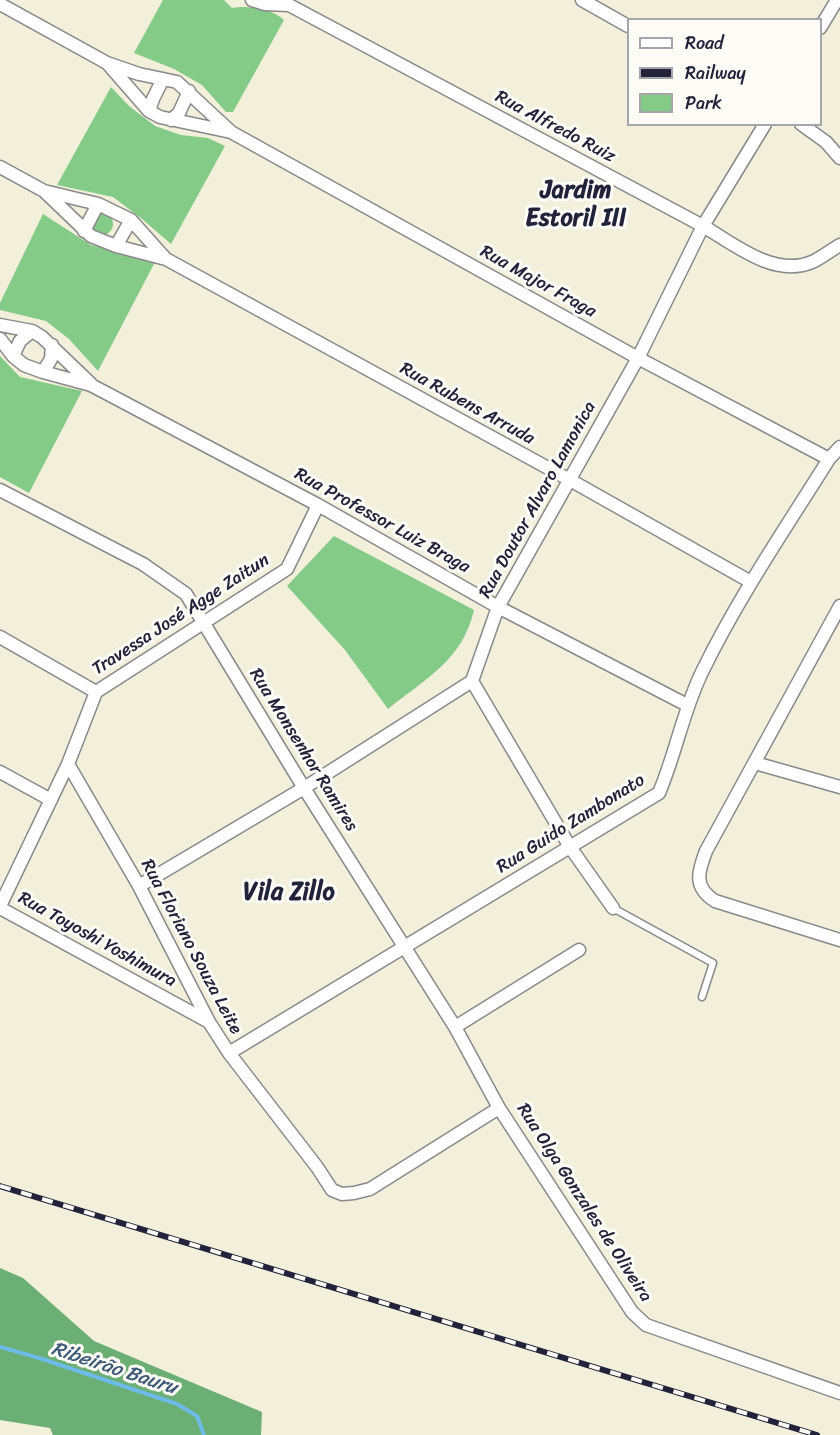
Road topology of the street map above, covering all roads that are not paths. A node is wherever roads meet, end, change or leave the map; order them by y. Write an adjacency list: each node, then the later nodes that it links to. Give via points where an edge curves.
1 (252, 0): 4 (street, Rua Alfredo Ruiz, via 265,4)
2 (582, 0): 6 (street)
3 (837, 0): 7 (street)
4 (287, 2): 21 (street, Rua Alfredo Ruiz)
5 (0, 4): 8 (street, Rua Major Fraga)
6 (627, 25)
7 (822, 25)
8 (107, 63): 9 (street, Rua Major Fraga); 11 (street, Rua Major Fraga)
9 (163, 79): 10 (street, Rua Major Fraga, via 177,82); 11 (street)
10 (189, 91): 12 (street, via 184,105); 15 (street, Rua Major Fraga)
11 (149, 111): 12 (street, Rua Major Fraga)
12 (171, 120): 15 (street, Rua Major Fraga)
13 (764, 126): 21 (street, Rua Doutor Alvaro Lamonica)
14 (804, 126): 16 (street)
15 (231, 132): 31 (street, Rua Major Fraga)
16 (840, 158)
17 (0, 167): 18 (street, Rua Rubens Arruda)
18 (44, 191): 19 (street, Rua Rubens Arruda); 22 (street, Rua Rubens Arruda)
19 (98, 204): 20 (street, Rua Rubens Arruda); 22 (street)
20 (130, 220): 24 (street); 25 (street, Rua Rubens Arruda)
21 (704, 226): 23 (street, Rua Alfredo Ruiz, via 752,256 775,264 795,266 811,262); 31 (street, Rua Doutor Alvaro Lamonica)
22 (84, 231): 24 (street, Rua Rubens Arruda)
23 (840, 245)
24 (116, 246): 25 (street, Rua Rubens Arruda)
25 (166, 259): 36 (street, Rua Rubens Arruda)
26 (0, 326): 27 (street, Rua Professor Luiz Braga)
27 (32, 332): 29 (street, Rua Professor Luiz Braga); 30 (street, via 20,340)
28 (0, 339): 30 (street, Rua Professor Luiz Braga)
29 (52, 345): 32 (street, via 51,359); 33 (street, Rua Professor Luiz Braga)
30 (13, 356): 32 (street, Rua Professor Luiz Braga)
31 (638, 358): 35 (street, Rua Major Fraga); 36 (street, Rua Doutor Alvaro Lamonica)
32 (43, 372): 33 (street, Rua Professor Luiz Braga)
33 (92, 385): 38 (street, Rua Professor Luiz Braga)
34 (840, 447): 35 (street, Rua Guido Zambonato)
35 (829, 459): 39 (street, Rua Guido Zambonato)
36 (570, 480): 39 (street, Rua Rubens Arruda); 41 (street, Rua Doutor Alvaro Lamonica)
37 (0, 490): 42 (street, Rua Monsenhor Ramires, via 143,564 186,594)
38 (318, 505): 41 (street, Rua Professor Luiz Braga); 42 (street, Travessa José Agge Zaitun, via 287,569)
39 (751, 582): 47 (street, Rua Guido Zambonato)
40 (840, 606): 43 (street)
41 (498, 607): 45 (street, Rua Doutor Alvaro Lamonica); 47 (street, Rua Professor Luiz Braga)
42 (203, 624): 46 (street, Travessa José Agge Zaitun); 52 (street, Rua Monsenhor Ramires)
43 (834, 632): 48 (street)
44 (0, 637): 46 (street)
45 (472, 681): 52 (street); 54 (street)
46 (96, 692): 49 (street)
47 (687, 705): 54 (street, Rua Guido Zambonato, via 659,793)
48 (755, 763): 51 (street); 58 (street, via 706,851 699,880 704,894 732,907)
49 (68, 764): 53 (street); 55 (street, Rua Floriano Souza Leite)
50 (0, 772): 53 (street)
51 (840, 787)
52 (304, 788): 55 (street); 59 (street, Rua Monsenhor Ramires)
53 (51, 800): 56 (street)
54 (570, 847): 57 (street); 59 (street, Rua Guido Zambonato)
55 (139, 886): 62 (street, Rua Floriano Souza Leite)
56 (0, 907): 62 (street, Rua Toyoshi Yoshimura)
57 (613, 908): 61 (lane, via 713,963)
58 (840, 940)
59 (405, 947): 63 (street, Rua Monsenhor Ramires); 64 (street, Rua Guido Zambonato)
60 (579, 950): 63 (street)
61 (702, 998)
62 (209, 1022): 64 (street, Rua Floriano Souza Leite)
63 (455, 1028): 65 (street, Rua Monsenhor Ramires)
64 (229, 1053): 65 (street, Rua Floriano Souza Leite, via 332,1190 342,1194 370,1189)
65 (499, 1108): 66 (street, Rua Olga Gonzales de Oliveira, via 632,1312 646,1325)
66 (840, 1394)

